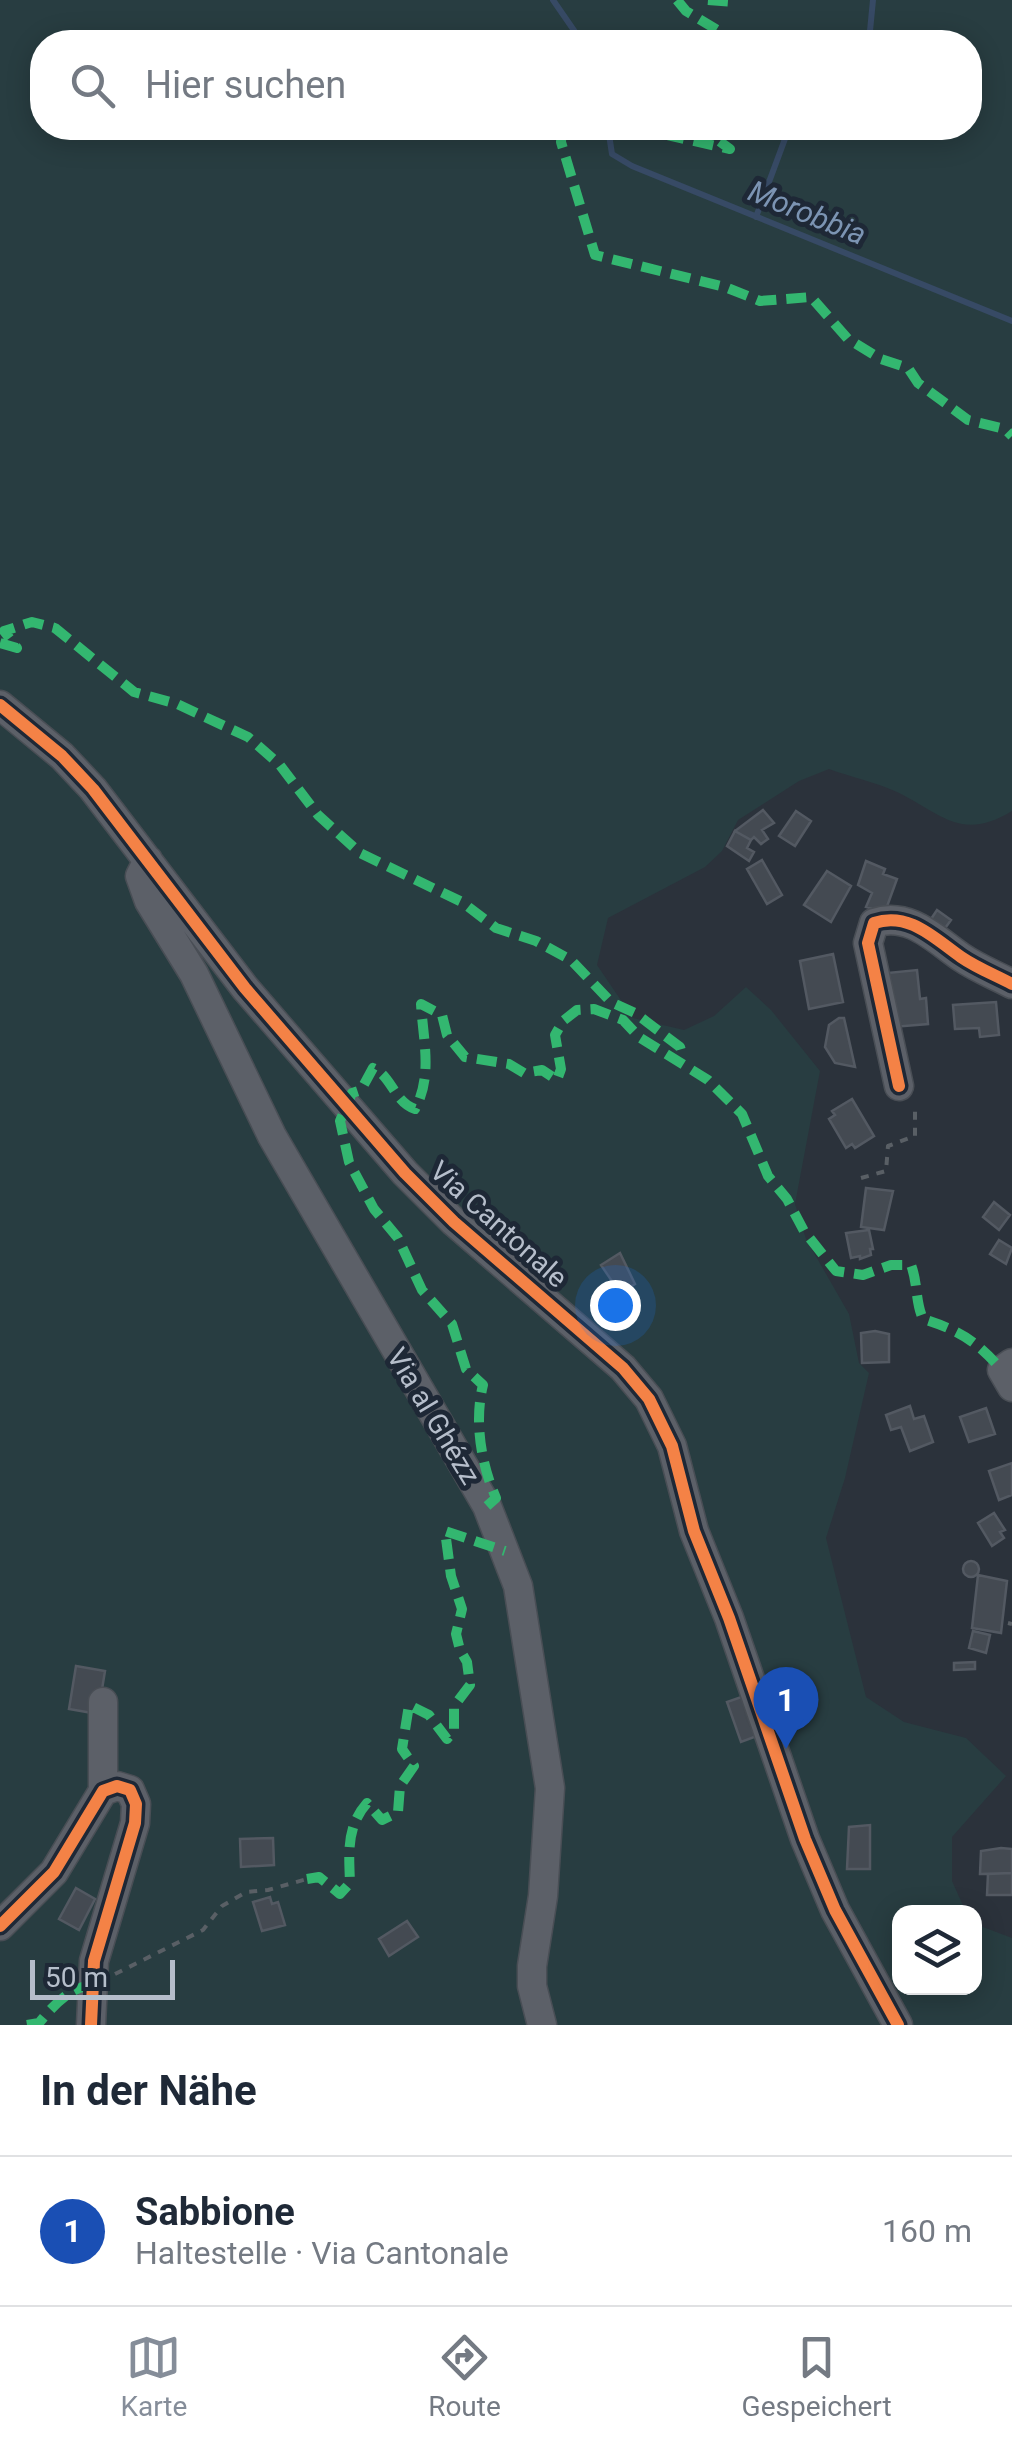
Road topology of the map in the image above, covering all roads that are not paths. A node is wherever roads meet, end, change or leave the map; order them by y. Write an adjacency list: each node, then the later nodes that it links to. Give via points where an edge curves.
1 (0, 705): 2 (street, Via Cantonale, via 78,772)
2 (148, 860): 9 (street, Via al Ghézz, via 140,876 149,902 194,974 272,1136 487,1506 518,1586 550,1788 532,1966); 10 (street, Via Cantonale, via 245,988 405,1173 623,1368 649,1400 672,1446 694,1531 805,1839)
3 (1012, 984): 4 (street, via 926,930 898,920 874,923 868,943)
4 (899, 1086)
5 (103, 1702): 6 (street)
6 (113, 1789): 7 (street, via 54,1872); 8 (street, via 134,1798 135,1822 94,1961)
7 (0, 1926)
8 (91, 2025)
9 (542, 2025)
10 (898, 2025)

